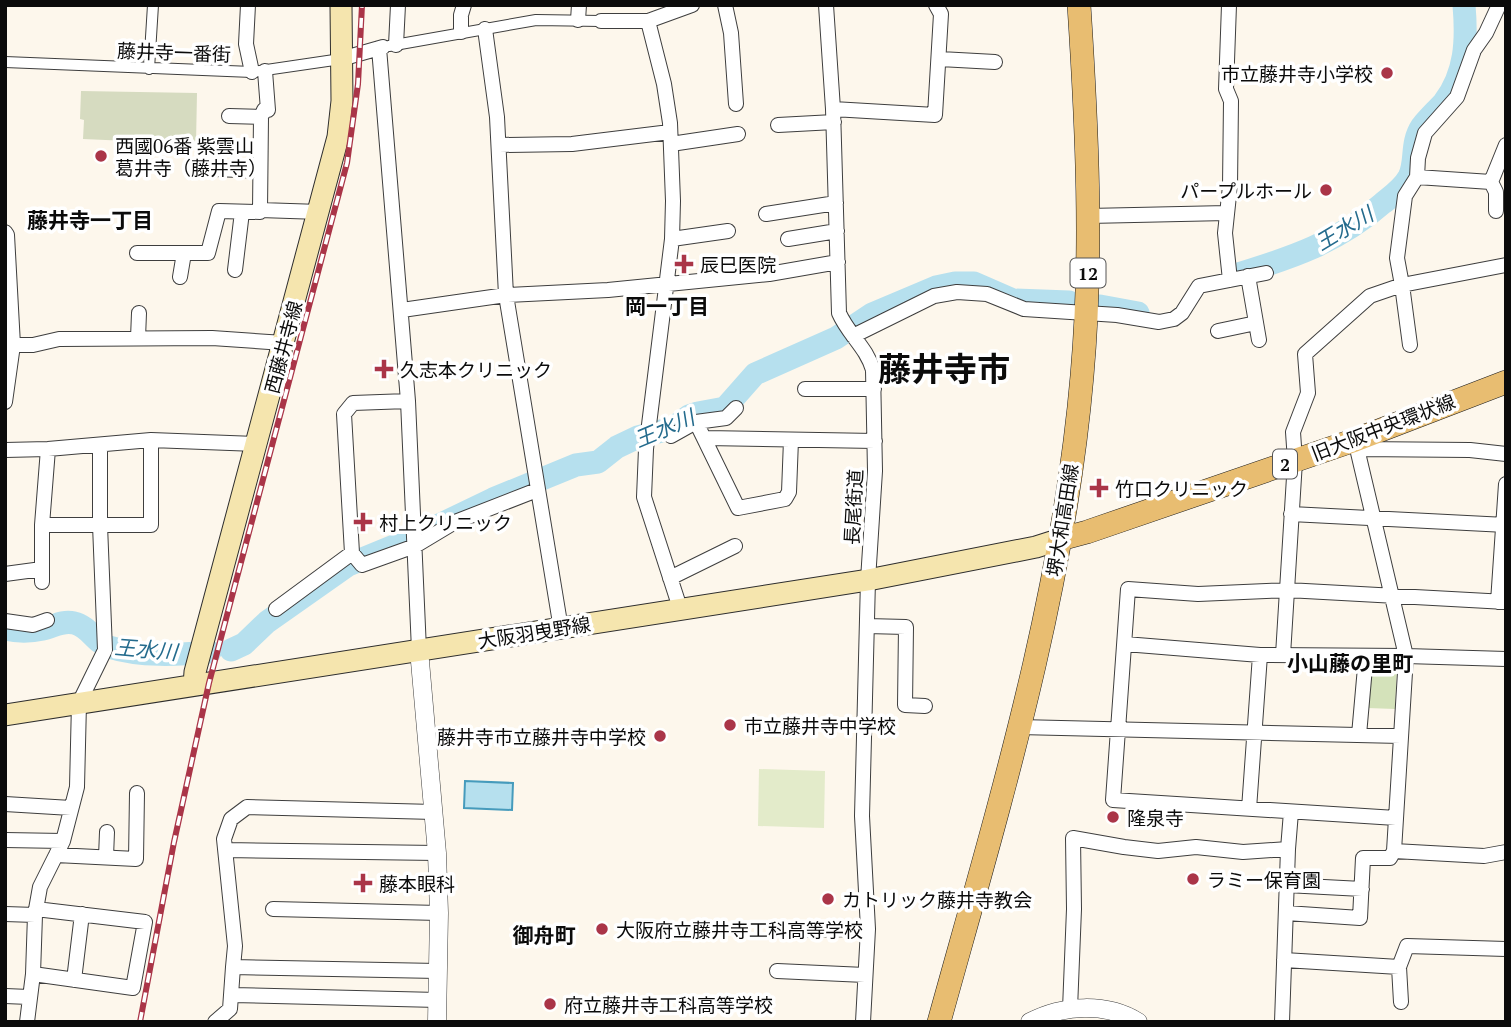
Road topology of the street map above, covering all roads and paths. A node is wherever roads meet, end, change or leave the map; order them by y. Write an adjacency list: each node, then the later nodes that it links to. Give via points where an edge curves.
1 (153, 5): 23 (street)
2 (248, 5): 24 (street, via 246,44)
3 (341, 5): 19 (main road, 西藤井寺線)
4 (398, 5): 18 (street)
5 (464, 5): 17 (street)
6 (692, 5): 14 (street)
7 (724, 5): 25 (street, via 731,33)
8 (826, 5): 27 (street, 長尾街道)
9 (936, 5): 20 (street, via 941,14)
10 (1079, 5): 45 (main road, 堺大和高田線 / 12)
11 (1229, 5): 43 (street)
12 (1499, 5): 36 (street, via 1474,50 1457,97 1425,133)
13 (578, 13): 15 (street); 16 (street)
14 (657, 14): 15 (street); 31 (street)
15 (601, 21)
16 (485, 29): 17 (street); 32 (street)
17 (461, 32): 18 (street)
18 (386, 47): 19 (street); 63 (street)
19 (341, 59): 24 (street, 藤井寺一番街); 42 (main road, 西藤井寺線, via 338,137)
20 (940, 59): 22 (street); 27 (street, via 935,115)
21 (5, 62): 23 (street, 藤井寺一番街)
22 (995, 62)
23 (149, 69): 24 (street, 藤井寺一番街)
24 (258, 72): 28 (street, via 268,110)
25 (736, 104)
26 (229, 116): 28 (street)
27 (833, 116): 29 (street); 38 (street, 長尾街道)
28 (261, 117): 35 (street)
29 (778, 125)
30 (738, 134): 31 (street)
31 (671, 138): 32 (street); 49 (street)
32 (499, 145): 62 (street)
33 (1506, 145): 37 (street)
34 (215, 169): 35 (street)
35 (260, 171): 39 (street)
36 (1416, 177): 37 (street); 61 (street, via 1405,196 1397,258)
37 (1491, 182): 40 (street)
38 (836, 203): 44 (street); 47 (street, 長尾街道)
39 (260, 210): 41 (street); 42 (street)
40 (1496, 211)
41 (242, 212): 52 (street, via 219,211 208,253); 55 (street)
42 (320, 212): 71 (main road, 西藤井寺線)
43 (1227, 213): 45 (street); 59 (street)
44 (766, 215)
45 (1088, 216): 65 (main road, 堺大和高田線 / 12)
46 (728, 231): 49 (street)
47 (837, 231): 50 (street); 53 (street, 長尾街道)
48 (5, 232): 72 (street)
49 (672, 239): 60 (street)
50 (788, 239)
51 (137, 253): 52 (street)
52 (184, 253): 58 (street)
53 (838, 262): 60 (street); 68 (street, 長尾街道, via 839,313)
54 (1506, 265): 61 (street)
55 (235, 270)
56 (1266, 273): 57 (street)
57 (1248, 276): 59 (street); 66 (street)
58 (180, 277)
59 (1230, 280): 65 (street, via 1199,286 1174,320)
60 (667, 284): 62 (street); 105 (street, via 646,443 645,497)
61 (1402, 285): 73 (street); 92 (street, via 1370,296 1305,354 1308,393 1293,432)
62 (506, 295): 63 (street); 94 (street)
63 (402, 310): 77 (street)
64 (139, 313): 69 (street)
65 (1087, 313): 68 (street, via 1024,309 987,294 957,292 934,296); 100 (main road, 堺大和高田線 / 12)
66 (1256, 323): 67 (street); 70 (street)
67 (1219, 331)
68 (849, 332): 76 (street, 長尾街道, via 870,359)
69 (138, 338): 71 (street); 72 (street)
70 (1259, 340)
71 (284, 343): 86 (main road, 西藤井寺線)
72 (13, 345): 78 (street)
73 (1410, 345)
74 (1506, 382): 87 (main road, 旧大阪中央環状線 / 2)
75 (805, 389): 76 (street)
76 (874, 390): 85 (street, 長尾街道)
77 (408, 401): 102 (street); 103 (street, via 353,403 344,414)
78 (5, 402)
79 (736, 408): 80 (street, via 726,418)
80 (696, 422): 81 (street); 82 (street)
81 (671, 436)
82 (706, 438): 84 (street); 84 (street, via 738,508 785,499)
83 (151, 440): 86 (street); 88 (street); 98 (street, via 151,525)
84 (791, 440): 85 (street)
85 (875, 442): 106 (street, 長尾街道)
86 (257, 444): 123 (main road, 西藤井寺線)
87 (1357, 444): 91 (street); 92 (main road, 旧大阪中央環状線 / 2); 96 (street)
88 (100, 445): 89 (street); 98 (street)
89 (48, 449): 90 (street); 97 (street)
90 (5, 450)
91 (1506, 454)
92 (1295, 461): 95 (street); 100 (main road, 旧大阪中央環状線 / 2)
93 (1506, 485): 99 (street)
94 (537, 490): 102 (street, via 455,522); 115 (street)
95 (1292, 514): 96 (street); 107 (street)
96 (1374, 518): 99 (street); 108 (street)
97 (42, 525): 98 (street); 104 (street, via 42,575)
98 (100, 525): 124 (street, via 105,645)
99 (1504, 525): 109 (street)
100 (1061, 539): 106 (main road, 大阪羽曳野線); 127 (main road, 堺大和高田線 / 12)
101 (735, 545): 105 (street)
102 (415, 546): 103 (street, via 362,565); 117 (street)
103 (352, 553): 111 (street)
104 (5, 574)
105 (670, 578): 110 (street)
106 (868, 580): 110 (main road, 大阪羽曳野線); 114 (street, 長尾街道)
107 (1287, 590): 108 (street); 116 (street, via 1198,594 1128,589); 119 (street)
108 (1392, 595): 109 (street); 121 (street)
109 (1502, 602)
110 (680, 608): 115 (main road, 大阪羽曳野線)
111 (276, 609)
112 (47, 620): 113 (street, via 33,625)
113 (5, 621)
114 (867, 626): 125 (street, via 906,627 905,705); 156 (street, 長尾街道, via 862,816)
115 (561, 629): 117 (main road, 大阪羽曳野線)
116 (1125, 644): 118 (street); 128 (street)
117 (419, 650): 123 (main road, 大阪羽曳野線); 136 (street)
118 (1260, 655): 119 (street); 129 (street)
119 (1283, 655): 120 (street)
120 (1366, 656): 121 (street); 130 (street)
121 (1406, 656): 122 (street); 131 (street)
122 (1506, 659)
123 (194, 685): 124 (main road, 大阪羽曳野線)
124 (79, 703): 126 (main road, 大阪羽曳野線); 134 (street, via 77,787)
125 (925, 706)
126 (5, 715)
127 (1019, 727): 128 (street); 177 (main road, 堺大和高田線 / 12)
128 (1119, 728): 129 (street); 135 (street, via 1113,800)
129 (1254, 732): 130 (street); 135 (street)
130 (1359, 735): 131 (street)
131 (1401, 736): 138 (street)
132 (137, 793): 147 (street, via 136,859)
133 (5, 804): 134 (street)
134 (71, 808): 141 (street)
135 (1249, 809): 137 (street)
136 (434, 812): 143 (street, via 247,807 231,819 224,839); 146 (street)
137 (1291, 812): 138 (street); 142 (street)
138 (1396, 818): 144 (street)
139 (107, 832): 147 (street)
140 (5, 840): 141 (street)
141 (59, 848): 147 (street); 151 (street, via 40,887)
142 (1287, 849): 148 (street); 172 (street, via 1158,850 1073,838)
143 (226, 850): 146 (street); 160 (street)
144 (1394, 851): 145 (street, via 1484,856); 149 (street, via 1390,858 1363,858)
145 (1506, 852)
146 (437, 853): 152 (street)
147 (106, 857)
148 (1286, 885): 149 (street); 153 (street)
149 (1362, 889): 153 (street, via 1360,918)
150 (273, 909): 152 (street)
151 (35, 912): 154 (street); 155 (street); 164 (street)
152 (439, 913): 162 (street)
153 (1286, 913): 159 (street)
154 (5, 914)
155 (82, 914): 166 (street); 166 (street, via 145,922 133,988)
156 (867, 929): 157 (street); 165 (street, 長尾街道)
157 (778, 930)
158 (1506, 948): 161 (street, via 1407,946)
159 (1284, 960): 161 (street); 180 (street)
160 (233, 967): 162 (street); 167 (street)
161 (1399, 967): 171 (street)
162 (438, 971): 170 (street)
163 (777, 971): 165 (street)
164 (33, 974): 166 (street); 169 (street)
165 (865, 975): 176 (street, 長尾街道)
166 (74, 979)
167 (231, 995): 170 (street); 173 (street, via 230,1009)
168 (5, 996): 169 (street)
169 (29, 996): 174 (street)
170 (438, 1000): 175 (street)
171 (1401, 1002)
172 (1070, 1009): 178 (street); 179 (street, via 1111,1010)
173 (220, 1021)
174 (27, 1022)
175 (437, 1022)
176 (863, 1022)
177 (939, 1022)
178 (1030, 1022)
179 (1138, 1022)
180 (1282, 1022)

